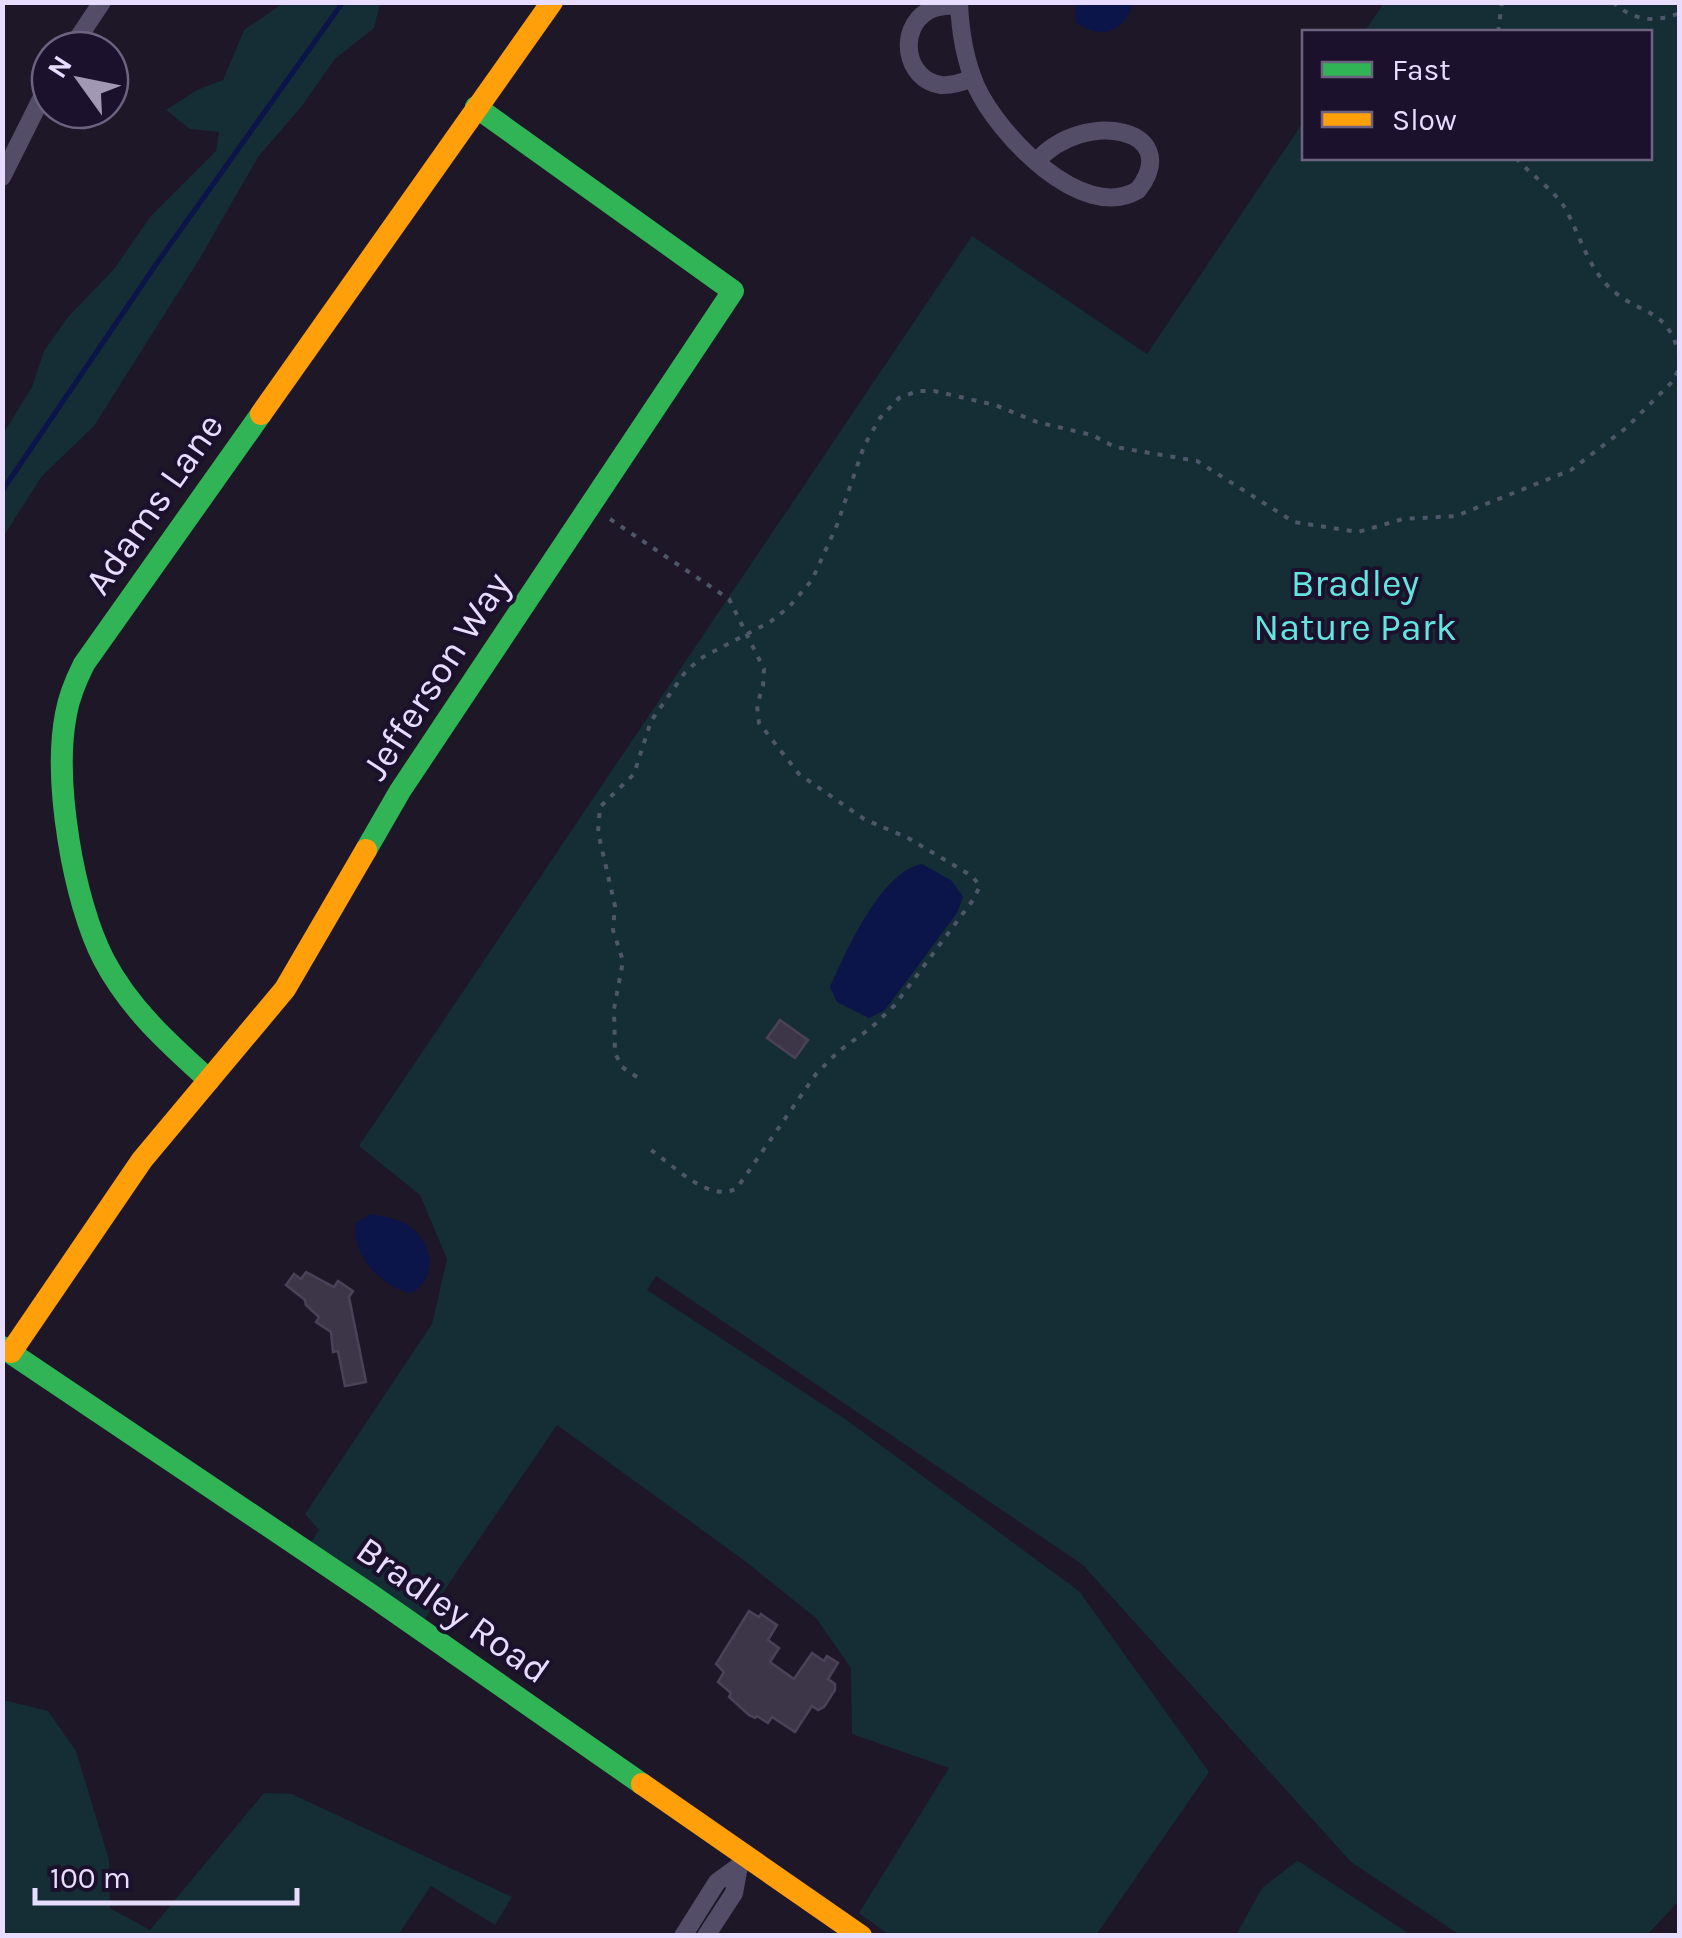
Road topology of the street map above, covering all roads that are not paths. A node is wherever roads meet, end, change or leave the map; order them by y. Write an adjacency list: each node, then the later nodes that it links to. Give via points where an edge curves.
1 (102, 2): 4 (street)
2 (552, 2): 6 (street, Adams Lane)
3 (960, 4): 5 (street); 5 (street, via 918,18 909,54 931,82)
4 (83, 30)
5 (973, 78): 8 (street, via 999,123)
6 (476, 107): 10 (street, Adams Lane, via 84,664 65,708 60,746 72,869 87,926 134,1008); 10 (street, Jefferson Way, via 733,290 400,792 286,989)
7 (30, 121): 9 (street)
8 (1036, 162): 8 (street, via 1112,199 1138,190 1149,167 1140,140 1112,130 1066,138)
9 (2, 177)
10 (209, 1080): 11 (street, Jefferson Way, via 142,1160)
11 (7, 1350): 12 (street, Bradley Road, via 371,1595)
12 (742, 1861): 13 (street, via 717,1882); 14 (street, via 734,1893); 15 (street, Bradley Road)
13 (682, 1936)
14 (706, 1936)
15 (861, 1936)

